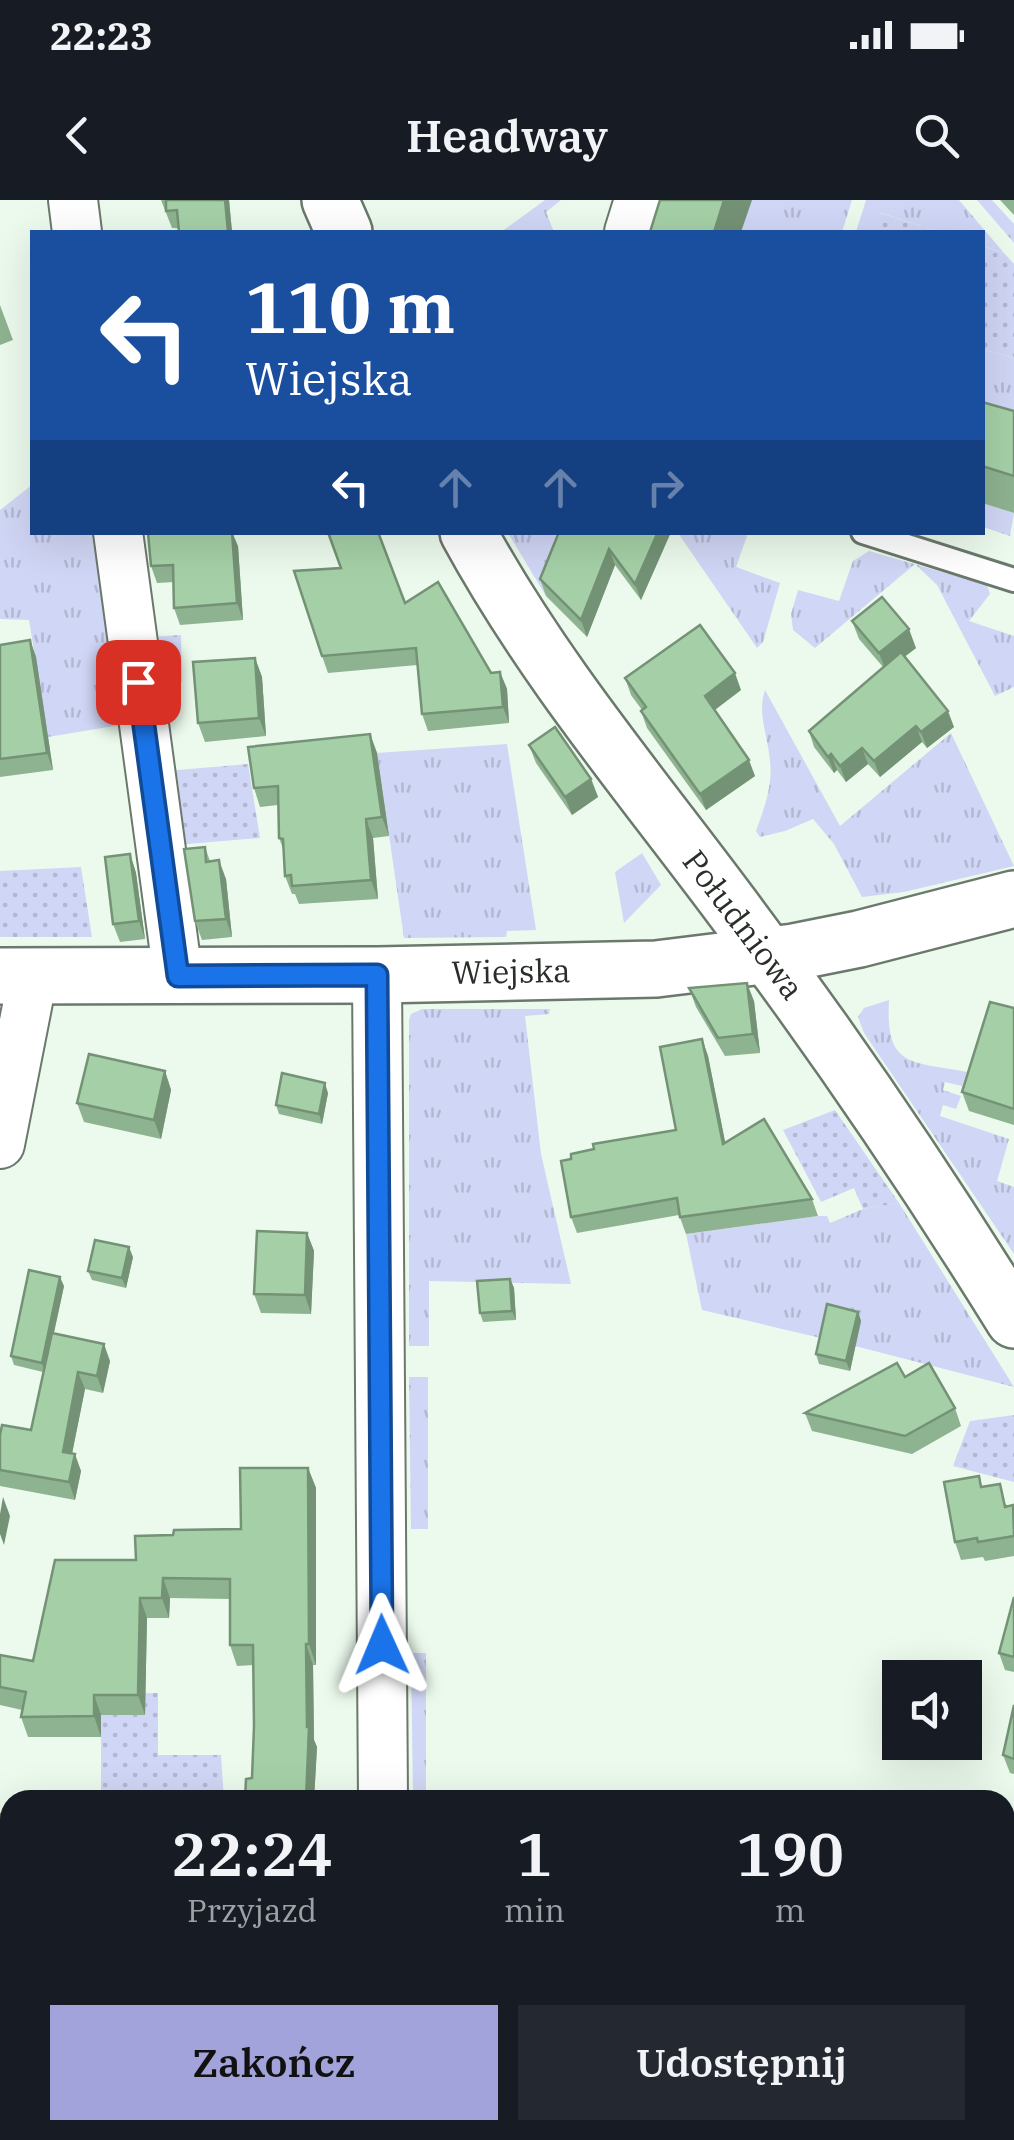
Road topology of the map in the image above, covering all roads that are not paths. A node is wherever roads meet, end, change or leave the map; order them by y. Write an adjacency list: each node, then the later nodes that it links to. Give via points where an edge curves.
1 (73, 200): 3 (street)
2 (639, 200): 4 (street)
3 (77, 230)
4 (631, 230)
5 (118, 535): 13 (street)
6 (470, 535): 10 (street, Południowa, via 542,655)
7 (872, 535): 8 (lane)
8 (1014, 580)
9 (1014, 899): 10 (street, Wiejska)
10 (768, 956): 11 (street, Wiejska, via 656,969); 15 (street, Południowa)
11 (377, 975): 13 (street, Wiejska); 16 (street)
12 (16, 976): 13 (street, Wiejska); 14 (street)
13 (178, 976)
14 (0, 1144)
15 (1014, 1320)
16 (384, 1790)

